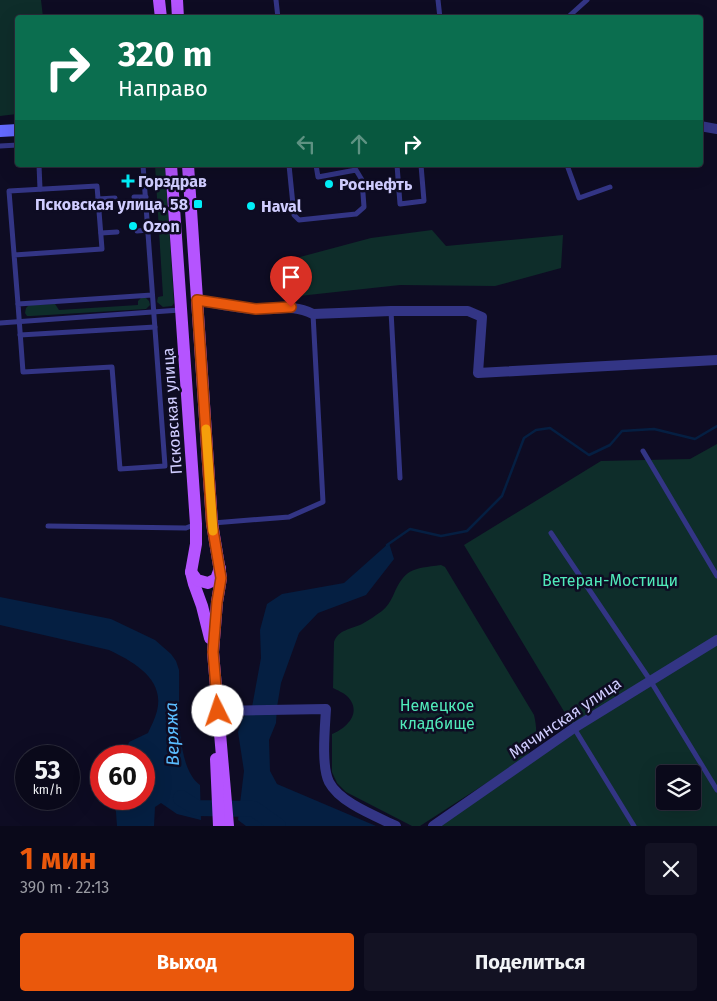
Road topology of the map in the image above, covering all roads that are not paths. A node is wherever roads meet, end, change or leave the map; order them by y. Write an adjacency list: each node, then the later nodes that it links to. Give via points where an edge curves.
1 (159, 0): 6 (main road)
2 (177, 0): 7 (main road)
3 (276, 0): 8 (lane)
4 (438, 0): 9 (lane)
5 (587, 0): 10 (lane)
6 (161, 15)
7 (178, 15)
8 (278, 15)
9 (440, 15)
10 (570, 15)
11 (703, 127): 12 (street)
12 (717, 129)
13 (15, 130): 14 (street)
14 (0, 132)
15 (15, 145): 16 (lane)
16 (0, 146)
17 (39, 167): 27 (lane)
18 (143, 167): 28 (lane)
19 (171, 167): 40 (main road, Псковская улица)
20 (188, 167): 38 (main road, Псковская улица)
21 (289, 167): 22 (lane, via 294,215 300,220 356,214 364,207 362,180 356,170 318,177)
22 (316, 167)
23 (397, 167): 24 (lane, via 400,204 424,201)
24 (421, 167)
25 (568, 167): 26 (lane, via 579,198)
26 (610, 187)
27 (40, 189): 31 (lane, via 97,186); 36 (lane, via 9,191)
28 (146, 196): 29 (lane); 32 (lane)
29 (134, 197)
30 (114, 198): 31 (lane)
31 (98, 199): 35 (lane)
32 (148, 230): 33 (lane); 37 (lane)
33 (137, 231)
34 (117, 232): 35 (lane)
35 (101, 233): 36 (lane, via 102,249)
36 (14, 255): 39 (lane)
37 (152, 295): 39 (lane); 42 (lane)
38 (197, 300): 43 (street, via 256,309 291,307); 52 (main road, Псковская улица)
39 (18, 304): 44 (lane)
40 (181, 310): 42 (lane); 51 (main road, Псковская улица)
41 (391, 311): 43 (street); 48 (street, via 468,310 482,317 478,373); 50 (lane)
42 (154, 313): 44 (lane); 46 (lane)
43 (313, 314): 52 (lane, via 323,502 289,517)
44 (19, 321): 45 (lane); 47 (lane)
45 (0, 322)
46 (155, 327): 47 (lane); 47 (lane, via 165,466 120,469 112,367 23,372)
47 (20, 335)
48 (717, 360)
49 (643, 451): 57 (lane)
50 (400, 478)
51 (196, 524): 53 (lane, via 186,528); 56 (main road, Псковская улица)
52 (212, 524): 55 (main road, Псковская улица)
53 (48, 526)
54 (551, 533): 60 (lane)
55 (220, 566): 56 (main road, via 216,579 208,583 198,580); 59 (main road, Псковская улица)
56 (191, 572): 59 (main road, Псковская улица)
57 (717, 576)
58 (717, 640): 60 (street, Мячинская улица)
59 (213, 652): 61 (main road, Псковская улица)
60 (650, 680): 62 (street, Мячинская улица); 64 (lane)
61 (218, 711): 63 (main road, Псковская улица); 67 (street, via 326,709 326,770 329,782 350,802)
62 (574, 728): 68 (street, Мячинская улица); 69 (lane)
63 (220, 774): 65 (main road); 66 (main road)
64 (717, 790)
65 (219, 826)
66 (228, 826)
67 (396, 826)
68 (434, 826)
69 (634, 826)

